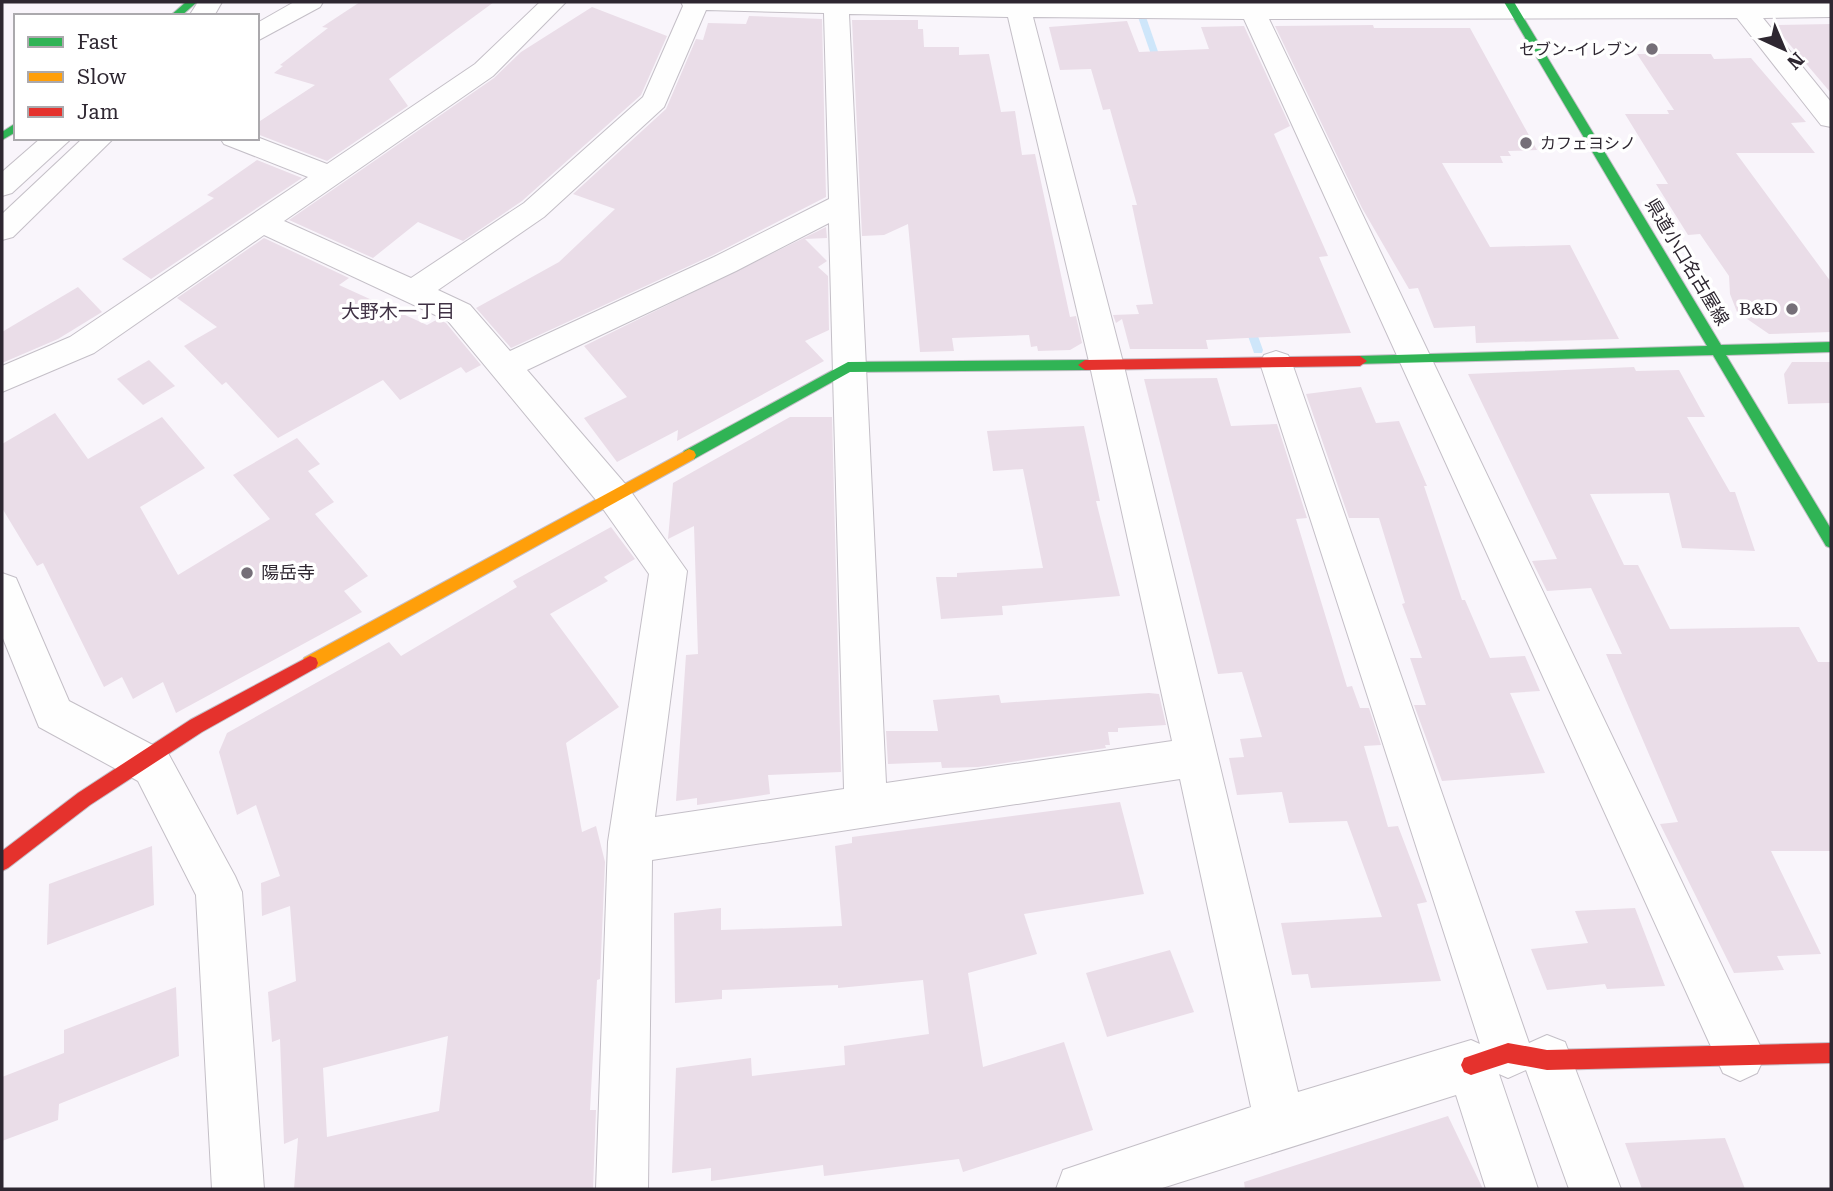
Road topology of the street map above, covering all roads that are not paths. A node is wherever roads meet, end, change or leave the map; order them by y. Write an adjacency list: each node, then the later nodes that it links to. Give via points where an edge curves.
1 (192, 2): 11 (street)
2 (311, 2): 12 (street)
3 (555, 2): 17 (street, via 484,70)
4 (695, 2): 5 (street); 22 (street, via 655,102 534,210)
5 (835, 4): 6 (street); 19 (street)
6 (1018, 5): 7 (street); 28 (street)
7 (1251, 6): 8 (street); 25 (street)
8 (1511, 6): 9 (street); 24 (street, 県道小口名古屋線)
9 (1740, 6): 10 (street); 13 (street)
10 (1831, 10)
11 (177, 14)
12 (259, 33)
13 (1831, 119)
14 (56, 140): 18 (street)
15 (98, 140): 21 (street)
16 (239, 140): 17 (street)
17 (330, 175): 20 (street)
18 (2, 187)
19 (842, 204): 27 (street, via 725,264); 29 (street)
20 (261, 222): 22 (street); 30 (street, via 82,345)
21 (2, 230)
22 (413, 292): 27 (street, via 459,313)
23 (1831, 347): 24 (street)
24 (1716, 349): 25 (street); 32 (street, 県道小口名古屋線)
25 (1417, 359): 26 (street); 40 (street)
26 (1276, 363): 28 (street); 41 (street)
27 (504, 366): 31 (street)
28 (1107, 366): 29 (street); 34 (street)
29 (848, 367): 31 (street); 36 (street)
30 (2, 380)
31 (614, 496): 35 (street, via 196,726); 37 (street, via 668,571)
32 (1831, 542)
33 (2, 589): 35 (street, via 54,714)
34 (1197, 757): 36 (street); 42 (street)
35 (142, 761): 38 (street); 43 (street, via 153,767 219,892)
36 (866, 809): 37 (street)
37 (630, 842): 44 (street)
38 (2, 862)
39 (1831, 1053): 40 (street)
40 (1740, 1056): 41 (street)
41 (1509, 1059): 42 (street); 46 (street); 47 (street)
42 (1280, 1123): 45 (street)
43 (238, 1189)
44 (622, 1189)
45 (1083, 1189)
46 (1512, 1189)
47 (1595, 1189)

